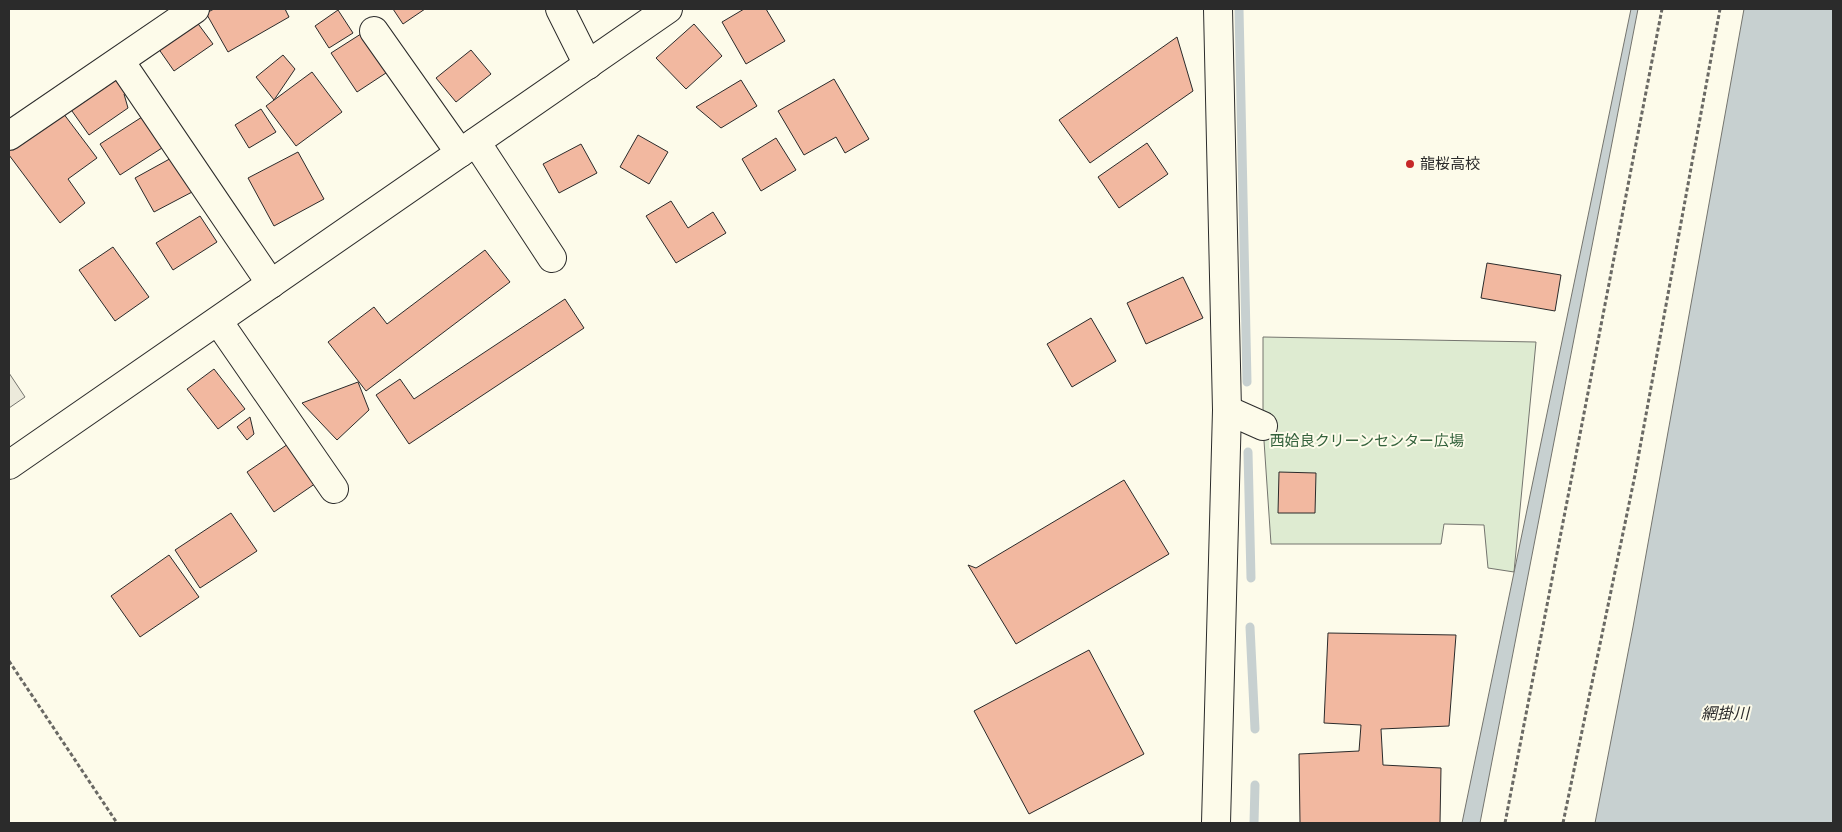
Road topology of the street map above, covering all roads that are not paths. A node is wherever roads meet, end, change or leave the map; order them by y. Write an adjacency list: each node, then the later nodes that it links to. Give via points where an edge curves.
1 (195, 9): 6 (street)
2 (560, 9): 7 (street)
3 (667, 9): 7 (street)
4 (1218, 9): 13 (street)
5 (374, 30): 9 (street)
6 (120, 61): 8 (street); 11 (street)
7 (588, 65): 9 (street)
8 (9, 136)
9 (468, 148): 10 (street); 11 (street)
10 (552, 258)
11 (271, 284): 12 (street)
12 (218, 322): 15 (street); 16 (street)
13 (1227, 410): 14 (street); 17 (street)
14 (1263, 426)
15 (9, 465)
16 (334, 489)
17 (1216, 823)

